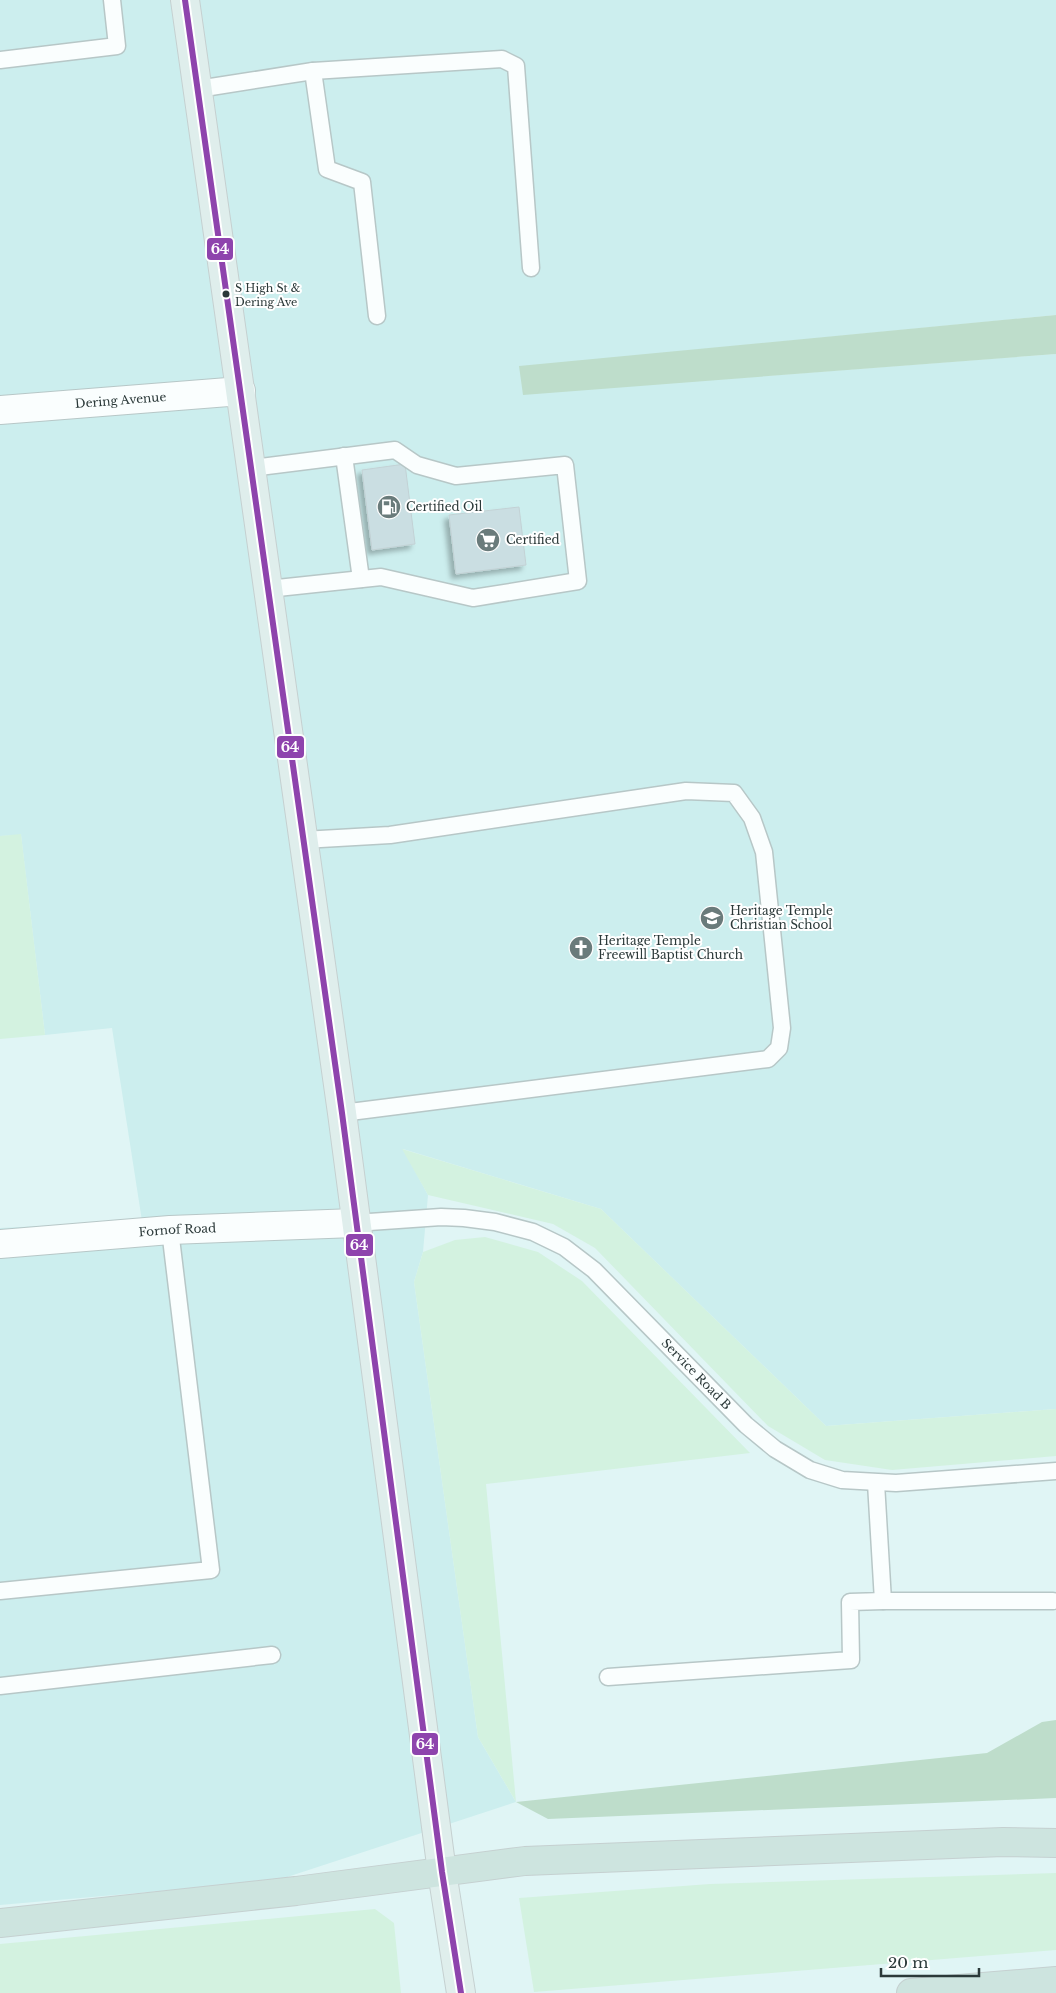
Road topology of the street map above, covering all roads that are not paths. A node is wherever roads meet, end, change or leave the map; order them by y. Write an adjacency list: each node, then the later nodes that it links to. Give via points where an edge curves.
1 (112, 0): 3 (lane, via 118,46)
2 (185, 0): 5 (main road)
3 (0, 60)
4 (314, 71): 5 (lane); 6 (lane, via 502,59 516,66); 7 (lane, via 327,169 362,182)
5 (198, 89): 8 (main road)
6 (531, 268)
7 (377, 316)
8 (241, 391): 9 (street, Dering Avenue); 11 (main road)
9 (0, 410)
10 (344, 456): 11 (lane); 12 (lane); 12 (lane, via 395,450 417,465 456,476 565,465 578,581 473,598 381,577)
11 (252, 468): 13 (main road)
12 (361, 579): 13 (lane)
13 (268, 588): 14 (main road)
14 (303, 840): 15 (main road); 15 (lane, via 390,835 686,791 734,793 752,818 764,852 782,1028 780,1048 768,1059)
15 (342, 1113): 16 (main road)
16 (356, 1223): 17 (street, Fornof Road); 20 (lane, Service Road B, via 464,1218 533,1232 564,1247 594,1270 746,1425 776,1449 810,1470 842,1480); 28 (main road)
17 (170, 1230): 18 (street, Fornof Road); 21 (lane, via 211,1570)
18 (0, 1244)
19 (1056, 1471): 20 (lane, Service Road B)
20 (876, 1483): 22 (lane)
21 (0, 1591)
22 (883, 1601): 23 (lane); 25 (lane, via 850,1602 851,1660)
23 (1052, 1601)
24 (272, 1655): 26 (lane)
25 (608, 1677)
26 (0, 1686)
27 (1056, 1844): 28 (highway, via 1003,1842 525,1861)
28 (442, 1872): 29 (highway); 31 (main road)
29 (0, 1923)
30 (1056, 1981): 32 (highway)
31 (461, 1993)
32 (911, 1993)

